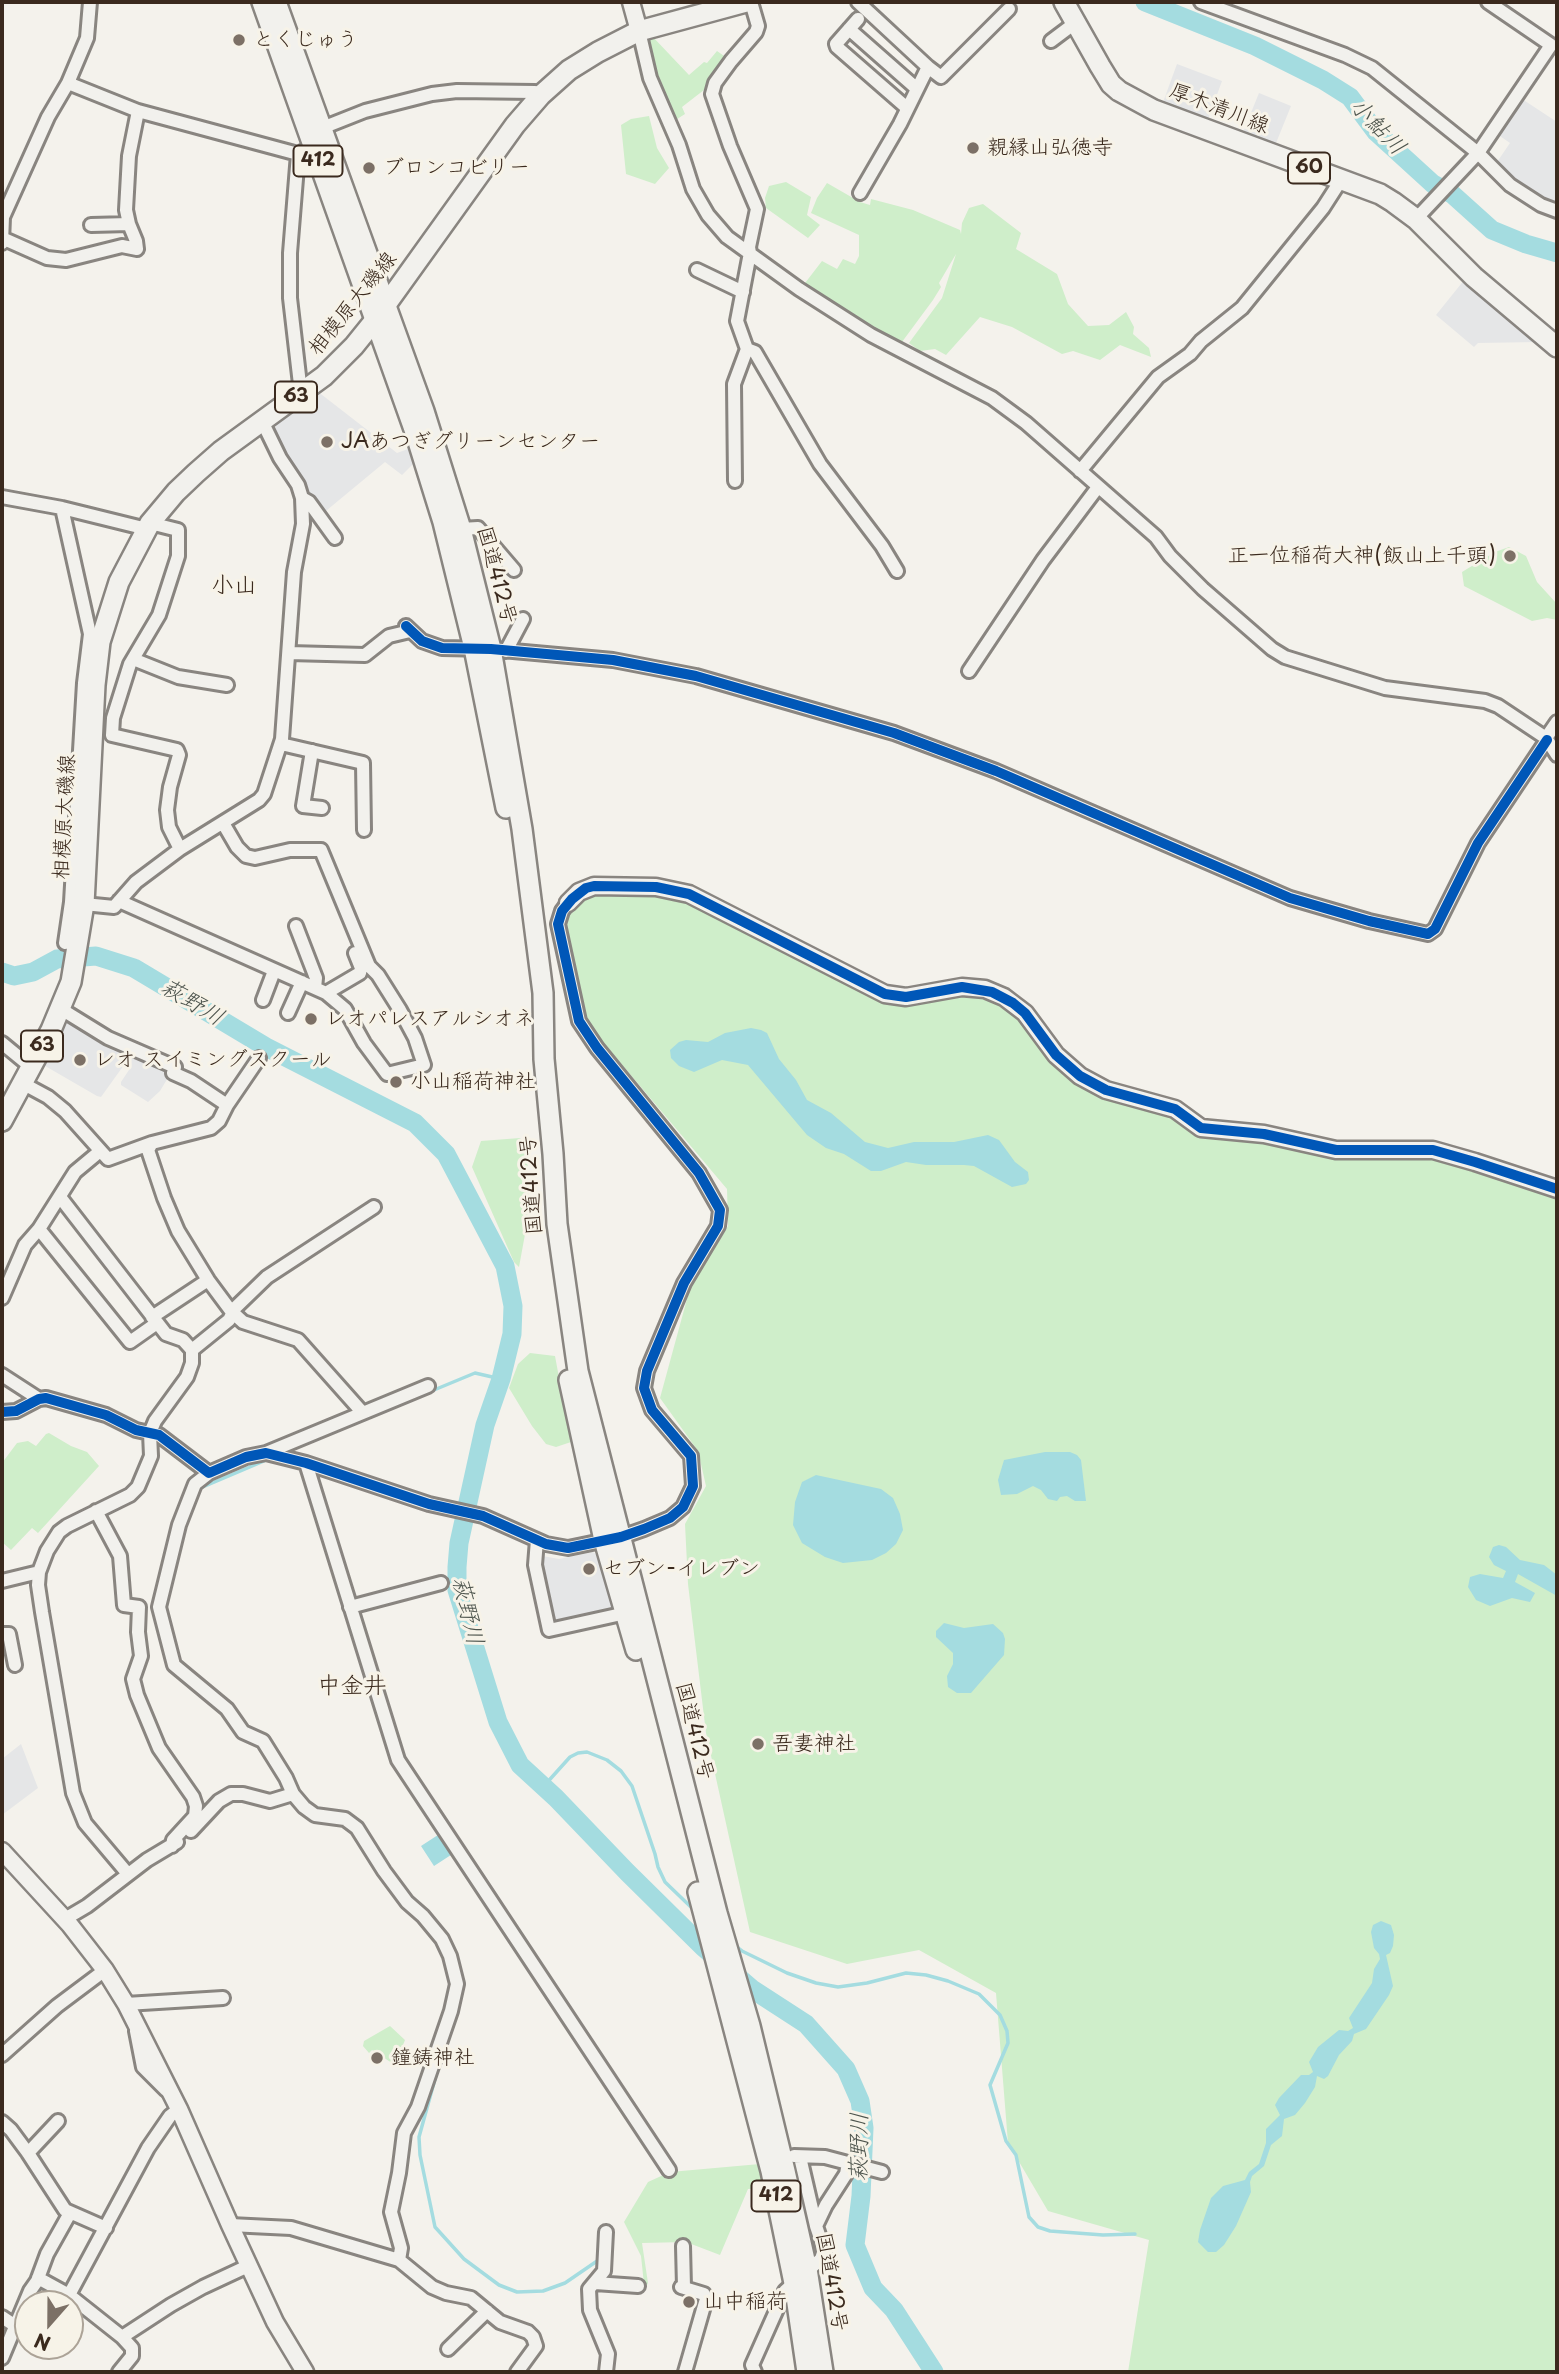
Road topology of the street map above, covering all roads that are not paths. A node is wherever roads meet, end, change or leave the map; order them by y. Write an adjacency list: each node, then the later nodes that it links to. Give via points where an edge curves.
1 (90, 2): 18 (street, via 87,38)
2 (262, 2): 24 (main road, 国道412号 / 412)
3 (276, 2): 23 (main road, 国道412号 / 412)
4 (631, 2): 14 (street)
5 (748, 2): 14 (main road, 相模原大磯線 / 63); 33 (street, via 756,32 715,83 712,94 757,209)
6 (858, 2): 17 (street)
7 (1064, 2): 12 (main road, 厚木清川線 / 60)
8 (1201, 2): 25 (street, via 1372,68)
9 (1488, 2): 16 (street)
10 (1009, 9): 17 (street, via 942,77)
11 (858, 19): 13 (street)
12 (1075, 23): 15 (street); 26 (main road, 厚木清川線 / 60, via 1111,84 1135,101)
13 (849, 29): 19 (street); 21 (street, via 837,47)
14 (639, 31): 20 (main road, 相模原大磯線 / 63, via 579,64); 33 (street, via 650,78 693,189 727,237)
15 (1051, 41)
16 (1555, 43): 25 (street)
17 (928, 66): 19 (street)
18 (68, 83): 22 (street); 32 (street, via 4,217)
19 (916, 88): 21 (street)
20 (541, 95): 23 (street, via 432,94 365,111); 36 (main road, 相模原大磯線 / 63)
21 (907, 108): 27 (street)
22 (138, 111): 24 (street); 30 (street, via 129,156)
23 (322, 128): 36 (main road, 国道412号 / 412)
24 (305, 150): 36 (main road, 国道412号 / 412); 39 (street, via 290,298)
25 (1477, 154): 28 (street, via 1519,191); 29 (street)
26 (1341, 180): 29 (main road, 厚木清川線 / 60); 41 (street, via 1242,308 1158,377)
27 (860, 193)
28 (1557, 211)
29 (1420, 215): 37 (main road, 厚木清川線 / 60, via 1474,277)
30 (129, 224): 31 (street); 32 (street, via 137,249 122,246 65,260 47,258)
31 (91, 225)
32 (2, 240)
33 (750, 253): 35 (street); 41 (street, via 871,335 992,398)
34 (697, 270): 35 (street)
35 (743, 292): 38 (street, via 737,321)
36 (380, 312): 39 (main road, 相模原大磯線 / 63, via 339,362); 48 (main road, 国道412号 / 412, via 424,411); 53 (main road, 国道412号 / 412, via 439,509)
37 (1554, 340)
38 (747, 349): 42 (street, via 734,384); 51 (street, via 755,352 820,464)
39 (301, 393): 40 (main road, 相模原大磯線 / 63)
40 (262, 421): 45 (street); 47 (main road, 相模原大磯線 / 63, via 195,473)
41 (1080, 471): 43 (street)
42 (735, 481)
43 (1098, 487): 56 (street); 61 (street, via 1156,537 1228,612 1285,657 1385,688 1485,701)
44 (2, 497): 46 (street)
45 (302, 498): 49 (street); 54 (street)
46 (62, 508): 47 (street); 57 (street, via 90,634)
47 (148, 526): 55 (street, via 178,530 178,556 159,615); 57 (main road, 相模原大磯線 / 63, via 112,600)
48 (461, 529): 50 (street, via 478,528); 53 (main road, 国道412号 / 412)
49 (335, 538)
50 (514, 570)
51 (897, 571)
52 (523, 619): 53 (street)
53 (491, 649): 54 (street, via 442,648 422,641 408,629 389,636 365,655); 61 (street, via 613,660 696,676 894,733 996,771 1290,898 1428,934 1435,929 1478,843); 107 (main road, 国道412号 / 412, via 531,992 545,1225 555,1302 574,1413)
54 (289, 653): 62 (street)
55 (133, 659): 58 (street, via 178,677); 59 (street)
56 (969, 671)
57 (89, 684): 59 (street); 71 (main road, 相模原大磯線 / 63); 74 (street, via 71,902)
58 (227, 685)
59 (122, 688): 68 (street, via 112,735 177,750 179,755 167,810)
60 (1557, 722): 61 (street)
61 (1546, 739): 64 (street)
62 (281, 744): 63 (street); 66 (street, via 264,794)
63 (312, 751): 65 (street, via 303,806); 67 (street, via 363,763)
64 (1557, 755)
65 (321, 808)
66 (223, 823): 68 (street); 77 (street, via 246,856 324,850 369,966 400,1010 424,1065 387,1074 345,1009)
67 (364, 830)
68 (180, 849): 69 (street)
69 (119, 901): 71 (street, via 114,907); 75 (street)
70 (568, 903): 88 (street, via 594,886 656,887 689,894 885,994 906,997 962,987 1004,997 1026,1013 1051,1049 1080,1076 1105,1090 1175,1110 1201,1128 1264,1134 1336,1150 1433,1150); 107 (street, via 558,924 579,1021 699,1173 720,1217 684,1283 647,1371 645,1388 652,1410 691,1456 693,1486 683,1507 670,1518)
71 (84, 904): 74 (main road, 相模原大磯線 / 63)
72 (296, 926): 77 (street)
73 (344, 927): 77 (street, via 360,973)
74 (73, 941): 79 (main road, 相模原大磯線 / 63, via 75,968)
75 (274, 971): 76 (street); 78 (street)
76 (302, 982): 77 (street); 80 (street)
77 (320, 991)
78 (263, 1000)
79 (61, 1009): 83 (main road, 相模原大磯線 / 63); 84 (street, via 108,1038 175,1067 173,1073)
80 (288, 1013)
81 (2, 1043): 83 (street)
82 (259, 1058): 84 (street)
83 (27, 1075): 85 (main road, 相模原大磯線 / 63); 87 (street)
84 (227, 1105): 86 (street, via 211,1128)
85 (2, 1121)
86 (152, 1143): 87 (street, via 108,1159); 92 (street, via 148,1150 164,1198)
87 (99, 1152): 89 (street, via 75,1172)
88 (1557, 1189)
89 (60, 1197): 91 (street); 95 (street)
90 (374, 1207): 94 (street, via 267,1277)
91 (38, 1229): 93 (street, via 25,1245); 95 (street, via 105,1318 130,1342)
92 (208, 1280): 94 (street); 95 (street)
93 (2, 1298)
94 (233, 1313): 96 (street); 101 (street, via 243,1322 298,1340)
95 (155, 1320): 96 (street, via 166,1334 183,1340)
96 (192, 1350): 102 (street, via 187,1377)
97 (2, 1375): 99 (street)
98 (428, 1386): 101 (street)
99 (39, 1399): 100 (street, via 16,1411); 102 (street, via 106,1415)
100 (2, 1412)
101 (362, 1412): 103 (street)
102 (150, 1433): 105 (street); 106 (street, via 151,1456 138,1488)
103 (266, 1453): 104 (street); 105 (street)
104 (306, 1464): 108 (street, via 483,1516); 112 (street)
105 (209, 1473): 116 (street, via 195,1484 179,1525 159,1607 174,1665 227,1709 243,1732 262,1741)
106 (96, 1511): 109 (street, via 59,1532); 117 (street, via 120,1556 124,1605 139,1607 141,1656 133,1679 137,1695 159,1748 196,1806 195,1816)
107 (613, 1539): 108 (street, via 568,1548); 113 (main road, 国道412号 / 412); 120 (main road, 国道412号 / 412)
108 (537, 1540): 113 (street, via 535,1565 549,1630)
109 (39, 1572): 110 (street); 119 (street, via 73,1793 85,1823)
110 (2, 1581)
111 (441, 1583): 112 (street)
112 (350, 1607): 131 (street, via 398,1760)
113 (626, 1613): 120 (main road, 国道412号 / 412)
114 (2, 1634): 115 (street, via 9,1634)
115 (15, 1665)
116 (293, 1794): 117 (street, via 270,1801 231,1794); 139 (street, via 315,1815 345,1819 363,1835 407,1902 442,1939 457,1984 418,2107 404,2133 391,2212 401,2248)
117 (172, 1846): 119 (street)
118 (2, 1851): 121 (street)
119 (128, 1874): 121 (street)
120 (709, 1909): 141 (main road, 国道412号 / 412)
121 (65, 1919): 122 (street)
122 (105, 1970): 124 (street); 125 (street)
123 (223, 1998): 124 (street)
124 (126, 2004): 126 (street)
125 (2, 2055)
126 (176, 2103): 134 (street); 136 (street)
127 (58, 2121): 129 (street)
128 (4, 2127): 129 (street)
129 (28, 2153): 133 (street)
130 (848, 2163): 132 (street); 135 (street); 135 (street, via 797,2157)
131 (669, 2169)
132 (882, 2172)
133 (70, 2213): 136 (street); 142 (street)
134 (230, 2225): 139 (street, via 291,2228); 140 (street)
135 (816, 2226): 141 (street, via 824,2250 821,2259)
136 (106, 2228): 147 (street)
137 (606, 2232): 143 (street, via 604,2271)
138 (683, 2246): 159 (street, via 682,2287 704,2294 706,2299)
139 (399, 2260): 149 (street, via 432,2287 471,2298)
140 (248, 2266): 152 (street, via 171,2305); 156 (street)
141 (801, 2276): 160 (street, via 785,2291 752,2365); 161 (main road, 国道412号 / 412); 162 (main road, 国道412号 / 412)
142 (38, 2278): 145 (street); 146 (street)
143 (595, 2283): 144 (street); 158 (street, via 589,2289 590,2310 608,2354)
144 (638, 2286)
145 (32, 2290)
146 (60, 2290)
147 (72, 2290)
148 (84, 2307): 152 (street)
149 (487, 2312): 153 (street); 157 (street, via 533,2337 536,2346)
150 (2, 2317): 151 (street)
151 (14, 2325): 154 (street)
152 (122, 2337): 155 (street, via 132,2348 132,2356)
153 (448, 2349)
154 (2, 2358)
155 (122, 2371)
156 (305, 2372)
157 (517, 2372)
158 (608, 2372)
159 (685, 2372)
160 (755, 2372)
161 (807, 2372)
162 (822, 2372)

